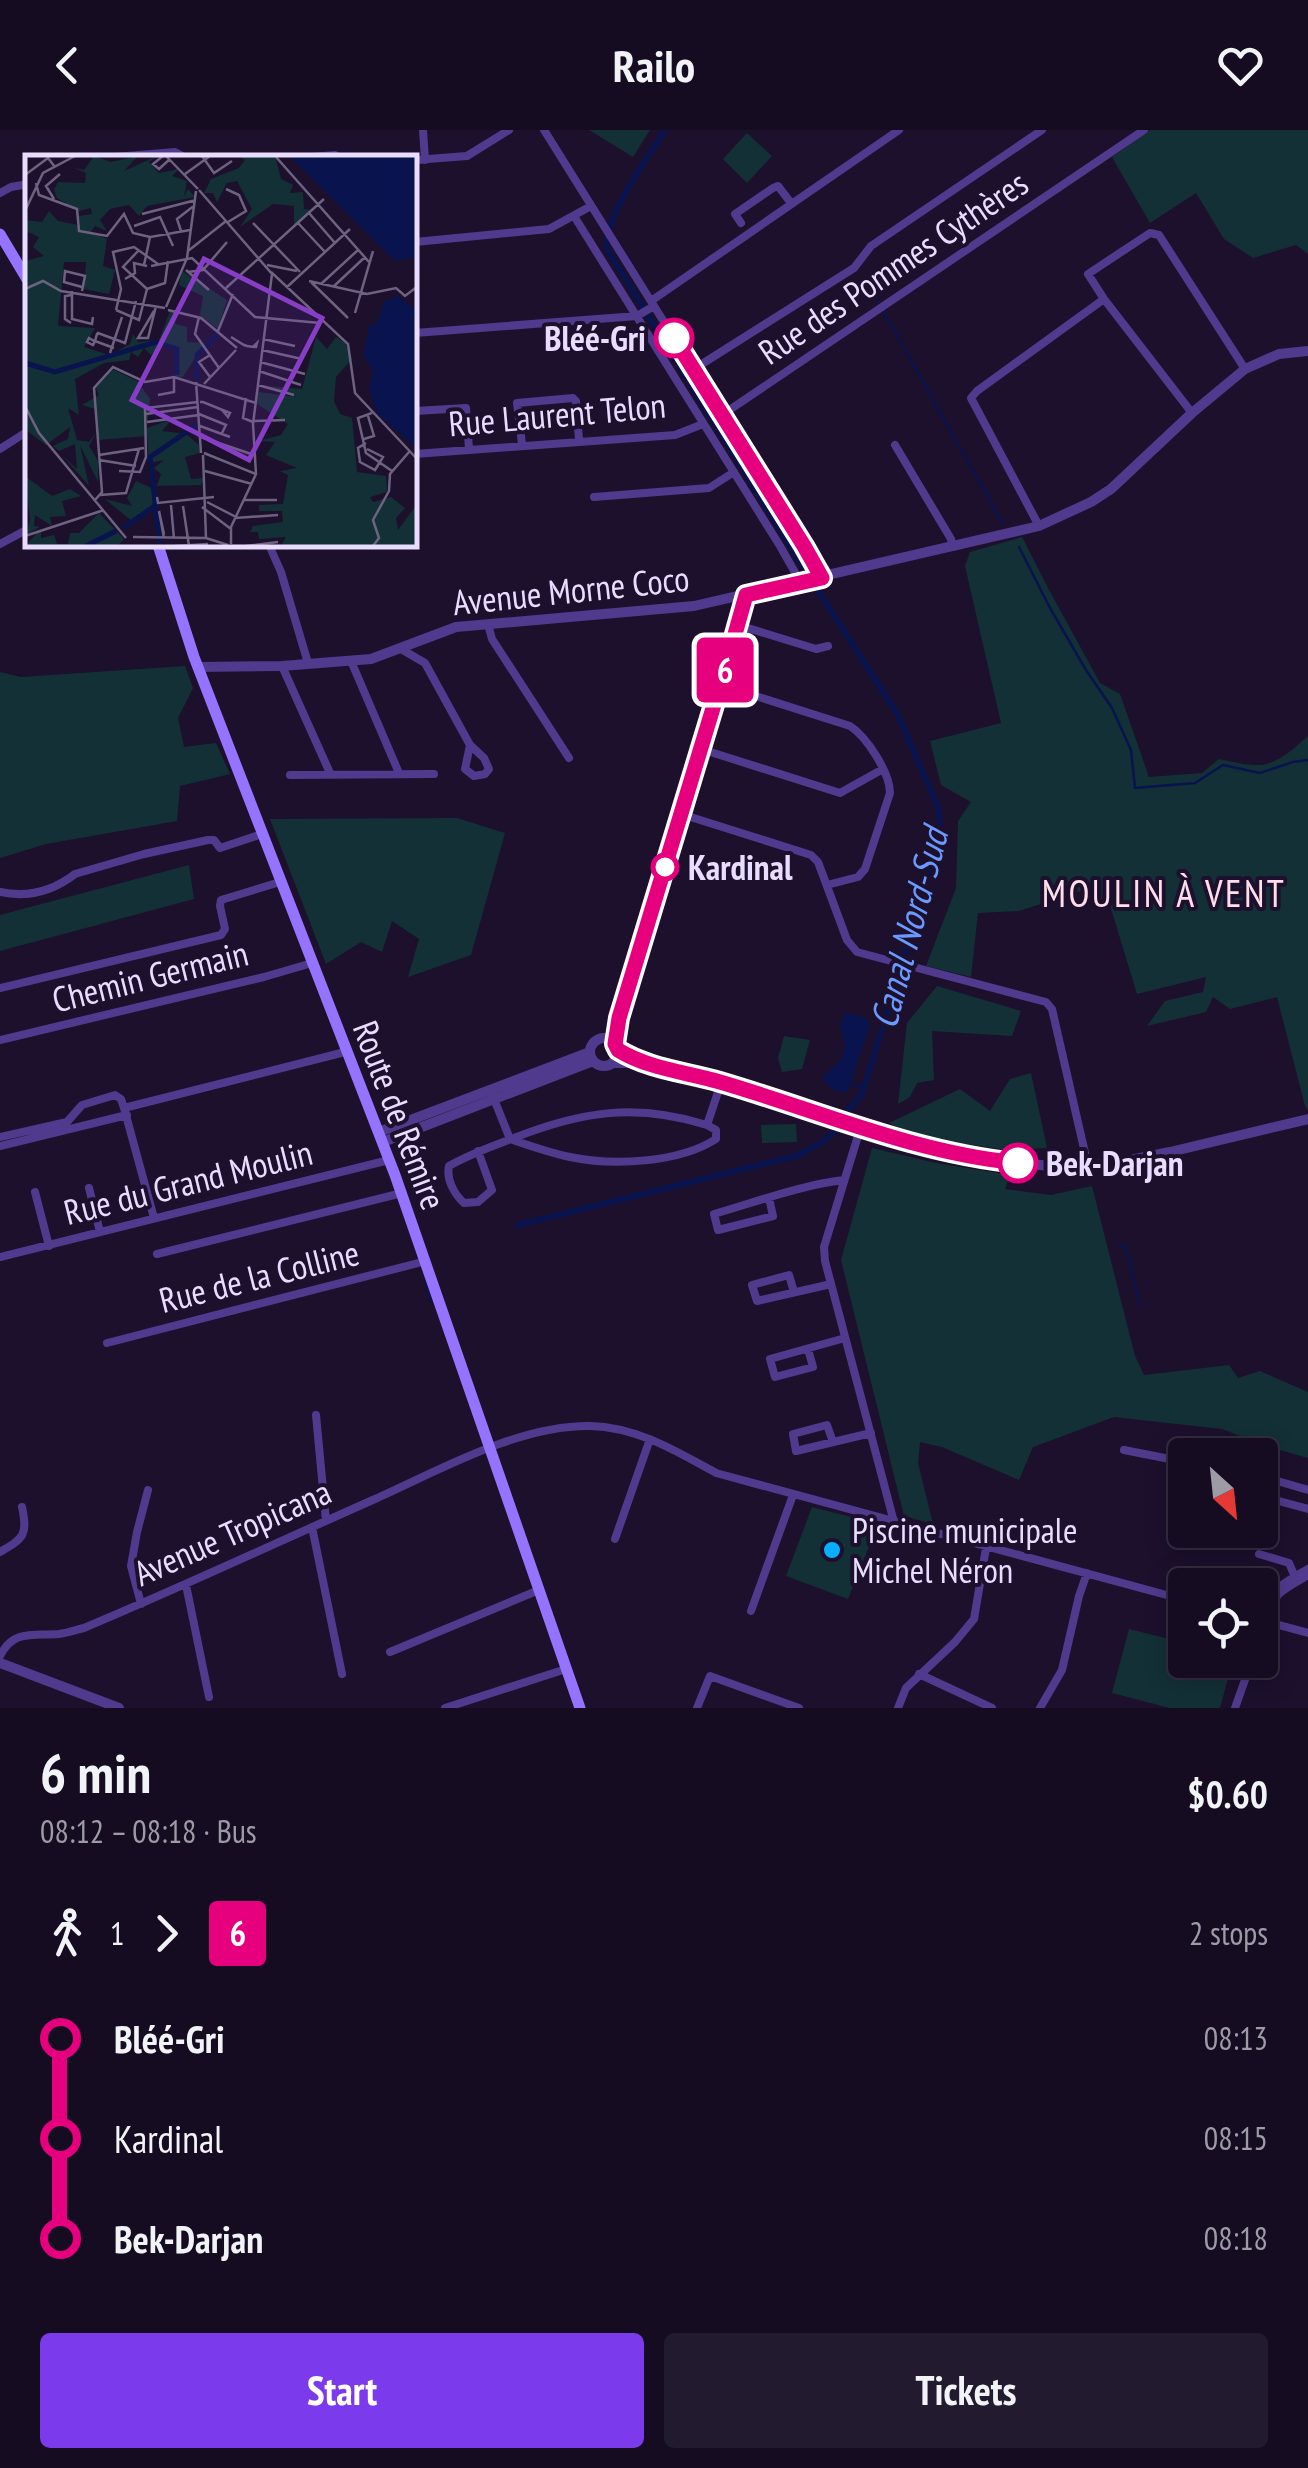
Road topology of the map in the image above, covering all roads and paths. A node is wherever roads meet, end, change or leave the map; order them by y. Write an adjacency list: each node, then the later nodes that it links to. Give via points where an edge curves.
1 (423, 130): 9 (street)
2 (509, 130): 9 (street, via 467,156)
3 (544, 130): 13 (street)
4 (900, 130): 12 (street)
5 (1042, 130): 24 (street)
6 (1144, 130): 27 (street, Rue des Pommes Cythères)
7 (138, 155): 8 (street)
8 (180, 155)
9 (420, 160)
10 (25, 185): 11 (street)
11 (0, 193)
12 (791, 203): 14 (street, via 773,188 736,214); 19 (street)
13 (584, 210): 16 (street, via 549,229); 19 (street, via 604,226); 20 (street)
14 (741, 224)
15 (0, 234): 17 (main road)
16 (418, 242)
17 (25, 276)
18 (1104, 299): 23 (street, via 1088,274 1154,232); 26 (street); 38 (street, via 971,398)
19 (652, 305): 20 (street); 24 (street)
20 (638, 315): 21 (street); 28 (street)
21 (418, 333)
22 (1308, 351): 23 (street, Avenue Morne Coco)
23 (1244, 369): 26 (street, Avenue Morne Coco)
24 (694, 370): 27 (street)
25 (418, 410): 34 (street, via 466,408)
26 (1192, 413): 38 (street, Avenue Morne Coco, via 1110,489)
27 (722, 415): 44 (street)
28 (703, 424): 30 (street, Rue Laurent Telon, via 675,434); 36 (street)
29 (25, 434): 33 (street)
30 (578, 440): 31 (street, Rue Laurent Telon); 31 (street, via 575,399 519,402)
31 (522, 444): 34 (street, Rue Laurent Telon)
32 (895, 445): 41 (street)
33 (0, 449)
34 (469, 449): 35 (street, Rue Laurent Telon)
35 (418, 454)
36 (734, 472): 37 (street, via 709,488); 45 (street)
37 (594, 497)
38 (1039, 526): 41 (street, Avenue Morne Coco)
39 (25, 531): 40 (street)
40 (0, 544)
41 (953, 547): 44 (street, Avenue Morne Coco)
42 (159, 548): 56 (main road, Route de Rémire)
43 (270, 548): 54 (street)
44 (826, 577): 45 (street, Avenue Morne Coco)
45 (799, 584): 46 (street, Avenue Morne Coco)
46 (746, 595): 47 (street, Avenue Morne Coco, via 694,606); 48 (street)
47 (488, 624): 49 (street, Avenue Morne Coco); 60 (street)
48 (738, 625): 50 (street, via 816,649); 57 (street)
49 (426, 638): 51 (street, Avenue Morne Coco); 53 (street)
50 (828, 646)
51 (401, 650): 52 (street, Avenue Morne Coco); 53 (street)
52 (351, 661): 54 (street, Avenue Morne Coco); 63 (street)
53 (425, 663): 58 (street)
54 (308, 664): 55 (street, Avenue Morne Coco)
55 (282, 666): 56 (street, Avenue Morne Coco); 62 (street)
56 (198, 667): 67 (main road, Route de Rémire)
57 (721, 685): 59 (street); 61 (street, via 850,726)
58 (470, 745)
59 (700, 750): 61 (street, via 840,792); 66 (street)
60 (569, 758)
61 (883, 769): 69 (street, via 890,794 865,870)
62 (330, 773): 63 (street); 64 (street)
63 (399, 773): 65 (street)
64 (290, 774)
65 (434, 774)
66 (681, 814): 69 (street, via 811,855); 73 (street)
67 (262, 834): 68 (main road, Route de Rémire); 70 (street, via 220,848 208,840 124,859 30,895)
68 (280, 882): 71 (main road, Route de Rémire); 72 (street, via 221,900 221,935)
69 (827, 885): 93 (street, via 858,952 1052,1008)
70 (0, 892)
71 (312, 962): 75 (street, Chemin Germain); 77 (main road, Route de Rémire)
72 (0, 988)
73 (619, 1018): 74 (street); 76 (street)
74 (601, 1038): 76 (street); 78 (street)
75 (0, 1040)
76 (616, 1047): 79 (street); 80 (street)
77 (347, 1048): 83 (street); 87 (main road, Route de Rémire)
78 (591, 1056): 79 (street, via 604,1066); 82 (street)
79 (612, 1063): 80 (street)
80 (643, 1064): 81 (street)
81 (721, 1082): 85 (street); 86 (street)
82 (492, 1094): 87 (street); 89 (street)
83 (126, 1111): 88 (street, via 116,1095 82,1105 67,1122); 90 (street); 99 (street)
84 (1308, 1119): 93 (street)
85 (707, 1124): 89 (street, via 612,1112 567,1118); 89 (street, via 716,1130 708,1144 671,1157 626,1161 576,1158)
86 (860, 1126): 93 (street, via 984,1159); 94 (street)
87 (381, 1137): 92 (main road, Route de Rémire)
88 (0, 1138)
89 (510, 1139): 91 (street)
90 (0, 1146)
91 (478, 1151): 91 (street, via 447,1173 464,1203 492,1190)
92 (389, 1160): 97 (main road, Route de Rémire); 99 (street, Rue du Grand Moulin)
93 (1088, 1164)
94 (844, 1180): 98 (street); 105 (street, via 824,1248)
95 (89, 1188): 100 (street)
96 (36, 1192): 101 (street)
97 (402, 1194): 102 (street); 104 (main road, Route de Rémire)
98 (769, 1198): 98 (street, via 714,1214 718,1230 772,1216)
99 (154, 1218): 100 (street, Rue du Grand Moulin)
100 (100, 1232): 101 (street, Rue du Grand Moulin)
101 (49, 1246): 103 (street, Rue du Grand Moulin)
102 (156, 1254)
103 (0, 1257)
104 (426, 1262): 108 (street, Rue de la Colline); 114 (main road, Route de Rémire)
105 (831, 1284): 106 (street); 107 (street)
106 (794, 1292): 106 (street, via 789,1275 752,1285 757,1301)
107 (845, 1338): 109 (street); 111 (street)
108 (106, 1344)
109 (808, 1348): 109 (street, via 770,1359 775,1378 813,1367)
110 (316, 1415): 124 (street)
111 (870, 1433): 113 (street); 125 (street)
112 (650, 1439): 114 (street, Avenue Tropicana, via 626,1430 562,1427); 120 (street, Avenue Tropicana, via 716,1473); 127 (street)
113 (834, 1442): 113 (street, via 828,1425 793,1434 796,1451)
114 (490, 1448): 124 (street, Avenue Tropicana); 136 (main road, Route de Rémire)
115 (1124, 1450): 116 (street)
116 (1168, 1459)
117 (1278, 1481): 119 (street)
118 (148, 1490): 139 (street, via 131,1566)
119 (1308, 1490)
120 (793, 1495): 125 (street, Avenue Tropicana); 140 (street)
121 (1278, 1501): 123 (street)
122 (22, 1507): 129 (street, via 24,1534)
123 (1308, 1510)
124 (326, 1520): 126 (street, Avenue Tropicana)
125 (894, 1522): 128 (street, Avenue Tropicana)
126 (312, 1527): 134 (street, Avenue Tropicana); 146 (street)
127 (614, 1540)
128 (986, 1548): 132 (street, Avenue Tropicana); 147 (street, via 974,1620)
129 (0, 1552)
130 (1259, 1554): 133 (street, via 1289,1563)
131 (1308, 1572): 133 (street); 138 (street)
132 (1087, 1573): 137 (street, Avenue Tropicana); 158 (street, via 1062,1670)
133 (1295, 1577): 135 (street)
134 (186, 1585): 139 (street, Avenue Tropicana); 149 (street)
135 (1278, 1589)
136 (540, 1590): 143 (street); 145 (main road, Route de Rémire)
137 (1168, 1595)
138 (1278, 1597)
139 (141, 1604): 144 (street, Avenue Tropicana, via 62,1634 22,1636 10,1641)
140 (751, 1610)
141 (1278, 1623): 142 (street)
142 (1308, 1633)
143 (390, 1652)
144 (0, 1660): 150 (street)
145 (566, 1669): 152 (street); 153 (main road, Route de Rémire)
146 (342, 1674)
147 (918, 1674): 156 (street); 157 (street)
148 (1246, 1678): 159 (street)
149 (210, 1697)
150 (102, 1705): 151 (street)
151 (120, 1708)
152 (445, 1708)
153 (580, 1708)
154 (697, 1708): 155 (street, via 710,1676)
155 (799, 1708)
156 (898, 1708)
157 (992, 1708)
158 (1040, 1708)
159 (1235, 1708)

